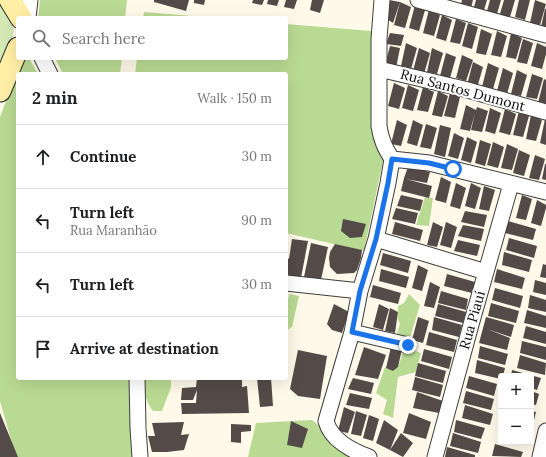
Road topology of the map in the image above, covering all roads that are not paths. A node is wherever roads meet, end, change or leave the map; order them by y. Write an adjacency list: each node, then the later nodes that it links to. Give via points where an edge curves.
1 (10, 0): 5 (main road)
2 (30, 0): 6 (street)
3 (382, 0): 10 (street)
4 (418, 0): 7 (street)
5 (21, 16)
6 (28, 16)
7 (546, 35)
8 (16, 53): 12 (main road)
9 (43, 60): 11 (street)
10 (379, 69): 13 (street, Rua Santos Dumont); 14 (street, via 379,126 381,138)
11 (49, 72)
12 (0, 91)
13 (546, 112)
14 (392, 159): 15 (street, via 429,163); 17 (street)
15 (511, 184): 16 (street); 18 (street, Rua Piauí)
16 (546, 192)
17 (376, 239): 18 (street); 20 (street)
18 (486, 272): 27 (street, Rua Piauí)
19 (288, 283): 20 (street)
20 (360, 291): 21 (street)
21 (352, 332): 22 (street); 26 (street, via 326,421 328,429 337,439)
22 (408, 345)
23 (137, 380): 25 (street)
24 (546, 431): 28 (street)
25 (140, 457)
26 (369, 457)
27 (435, 457)
28 (540, 457)

